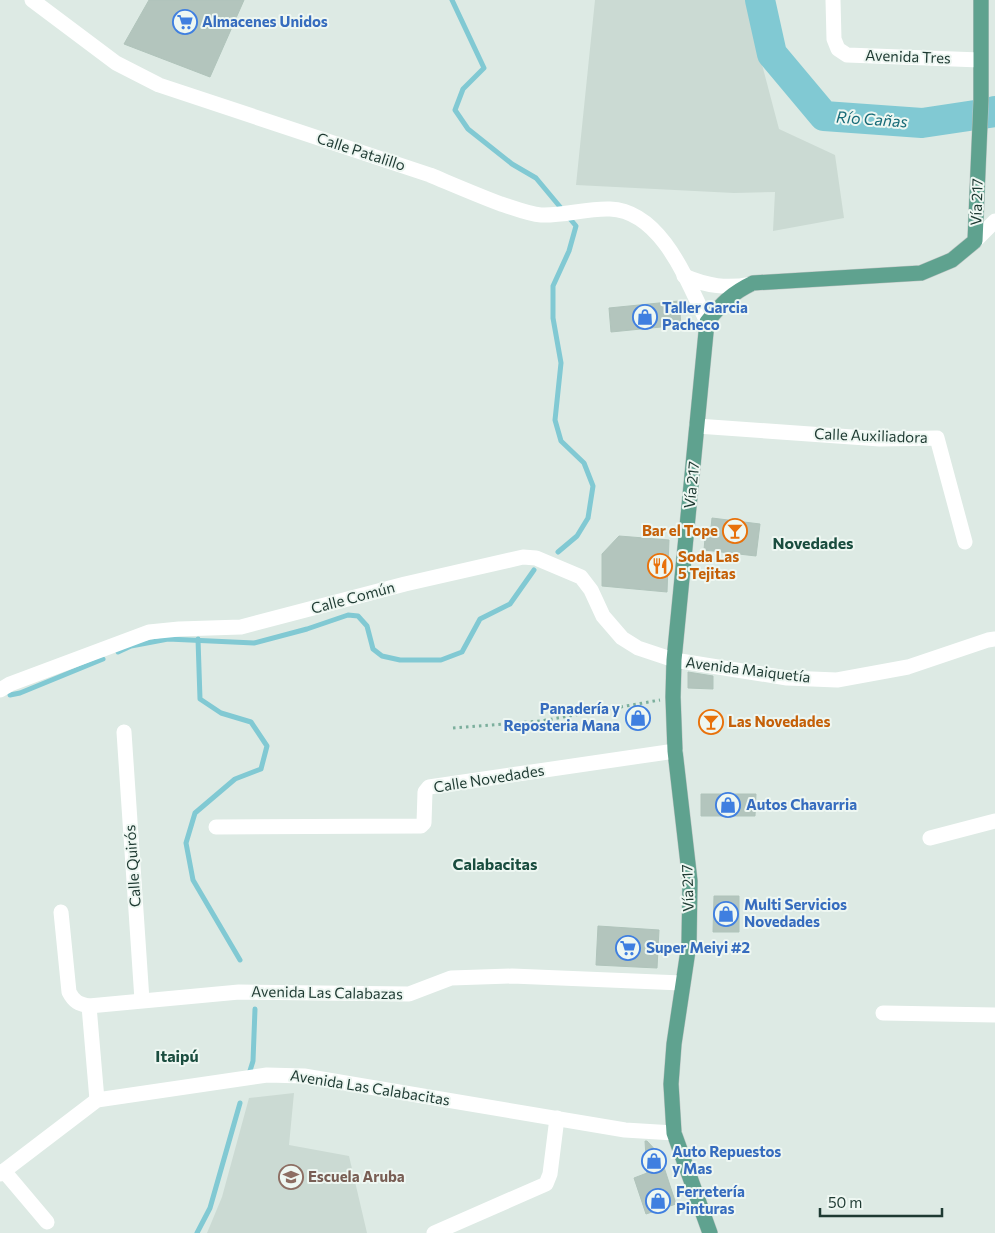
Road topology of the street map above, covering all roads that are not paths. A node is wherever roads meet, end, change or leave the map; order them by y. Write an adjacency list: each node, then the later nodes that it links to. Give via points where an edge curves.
1 (32, 0): 7 (street, Calle Patalillo, via 116,63 159,85 430,175 510,207 541,215 611,209 629,214 647,223 668,246)
2 (833, 0): 4 (street, Avenida Tres, via 834,39 838,49 847,55)
3 (981, 0): 4 (main road, Vía 217)
4 (980, 60): 6 (main road, Vía 217)
5 (995, 221): 6 (street)
6 (975, 241): 8 (main road, Vía 217, via 952,260 921,273)
7 (684, 276): 8 (street, via 711,285); 9 (street, Calle Patalillo)
8 (753, 283): 9 (main road, Vía 217, via 720,305)
9 (708, 322): 10 (main road, Vía 217)
10 (697, 426): 11 (street, Calle Auxiliadora, via 880,439 937,438); 13 (main road, Vía 217)
11 (965, 542)
12 (995, 639): 13 (street, Avenida Maiquetía, via 908,667 837,680 787,678)
13 (674, 660): 14 (street, Calle Común, via 638,648 622,638 603,616 580,577 536,558 523,557 405,584 241,628 179,628 149,632); 16 (main road, Vía 217)
14 (0, 690)
15 (124, 732): 22 (street, Calle Quirós)
16 (675, 752): 18 (street, Calle Novedades, via 430,787 425,792 424,823 421,826); 21 (main road, Vía 217, via 690,881 689,944)
17 (995, 821): 19 (street)
18 (216, 827)
19 (930, 838)
20 (61, 912): 23 (street, via 69,992 79,1004)
21 (682, 983): 22 (street, Avenida Las Calabazas, via 512,976 451,978 409,994 239,992); 28 (main road, Vía 217, via 671,1084)
22 (142, 1000): 23 (street, Avenida Las Calabazas)
23 (89, 1006): 26 (street)
24 (883, 1013): 25 (street)
25 (995, 1015)
26 (97, 1100): 27 (street, Avenida Las Calabacitas, via 267,1075 304,1076); 29 (street, Avenida Las Calabacitas)
27 (557, 1118): 28 (street, Avenida Las Calabacitas, via 625,1130); 31 (street, via 546,1184)
28 (674, 1133): 32 (main road, Vía 217)
29 (2, 1173): 30 (street)
30 (47, 1222)
31 (434, 1233)
32 (710, 1233)

